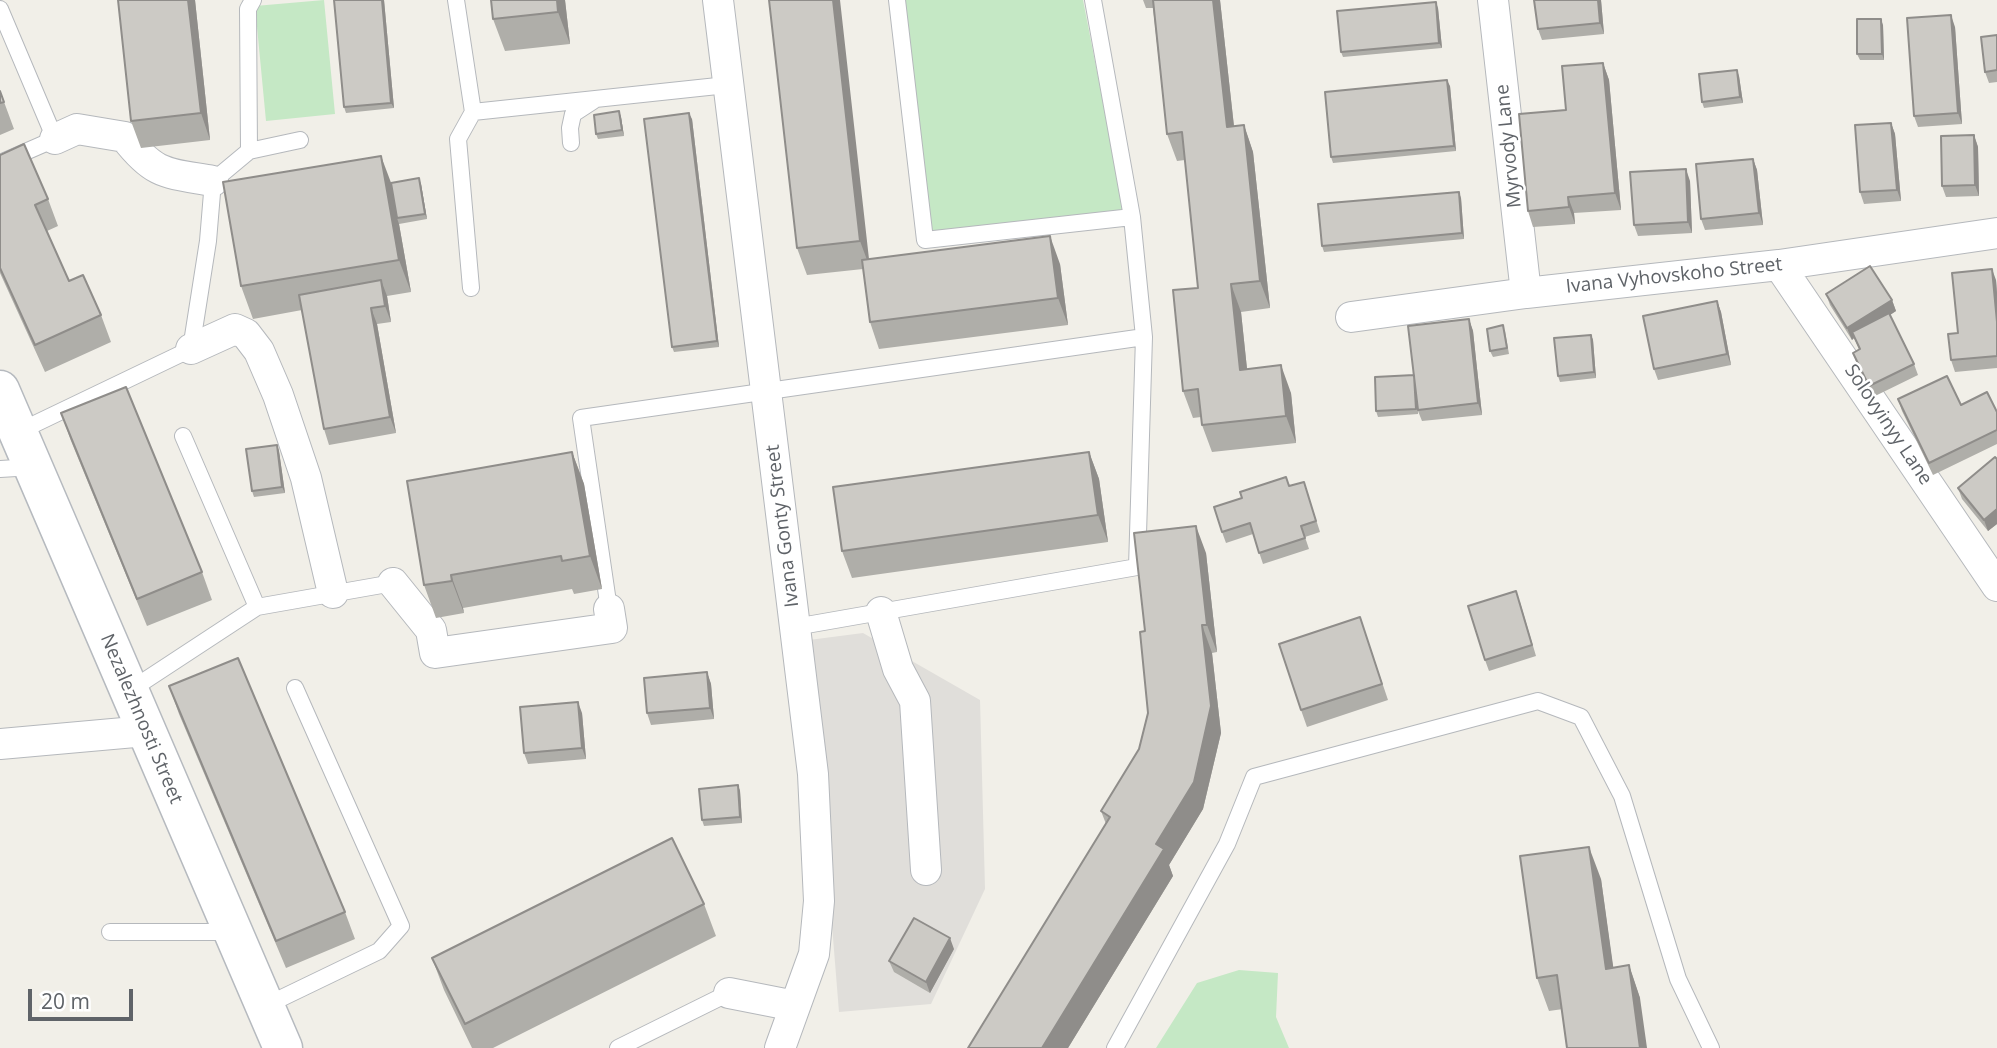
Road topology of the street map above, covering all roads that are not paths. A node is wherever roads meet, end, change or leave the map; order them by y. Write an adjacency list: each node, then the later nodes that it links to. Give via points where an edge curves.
1 (253, 0): 14 (lane, via 248,9)
2 (456, 0): 10 (lane)
3 (718, 0): 8 (street, Ivana Gonty Street)
4 (897, 0): 17 (lane, via 925,240)
5 (1093, 0): 17 (lane)
6 (1493, 0): 21 (street, Myrvody Lane)
7 (0, 9): 11 (lane)
8 (727, 85): 9 (lane); 26 (street, Ivana Gonty Street)
9 (598, 99): 10 (lane); 13 (lane, via 573,114)
10 (473, 112): 20 (lane, via 458,139)
11 (55, 139): 15 (lane); 16 (street, via 77,130 125,137 141,158 162,172)
12 (300, 140): 14 (lane)
13 (571, 143)
14 (249, 151): 16 (lane)
15 (0, 163)
16 (213, 181): 24 (lane)
17 (1132, 217): 23 (lane)
18 (1997, 233): 19 (street, Ivana Vyhovskoho Street)
19 (1779, 265): 21 (street, Ivana Vyhovskoho Street); 31 (street, Solovyinyy Lane)
20 (471, 288)
21 (1526, 293): 22 (street, Ivana Vyhovskoho Street)
22 (1351, 317)
23 (1144, 337): 26 (lane); 35 (lane, via 1137,567)
24 (191, 349): 27 (lane); 32 (street, via 235,329 246,334 259,351 294,437)
25 (0, 390): 27 (main road, Nezalezhnosti Street)
26 (766, 391): 34 (lane, via 581,418); 36 (street, Ivana Gonty Street)
27 (18, 432): 29 (main road, Nezalezhnosti Street)
28 (183, 436): 33 (lane)
29 (17, 468): 38 (main road, Nezalezhnosti Street)
30 (393, 583): 32 (lane); 34 (street, via 431,630 435,653 612,628)
31 (1997, 586)
32 (333, 593): 33 (lane)
33 (257, 607): 38 (lane)
34 (609, 609)
35 (881, 612): 36 (lane); 41 (street, via 898,669 915,701)
36 (795, 627): 46 (street, Ivana Gonty Street, via 813,774 819,901 814,954)
37 (295, 688): 45 (lane, via 401,926 379,951)
38 (129, 691): 39 (main road, Nezalezhnosti Street)
39 (146, 731): 40 (street); 43 (main road, Nezalezhnosti Street)
40 (0, 744)
41 (926, 870)
42 (110, 932): 43 (lane)
43 (233, 932): 45 (main road, Nezalezhnosti Street)
44 (729, 993): 46 (street); 48 (lane)
45 (265, 1006): 47 (main road, Nezalezhnosti Street)
46 (795, 1006): 49 (street, Ivana Gonty Street)
47 (283, 1048)
48 (618, 1048)
49 (780, 1048)
50 (1115, 1048): 51 (lane, via 1227,844 1254,777 1538,701 1581,717 1622,796 1678,979)
51 (1711, 1048)

